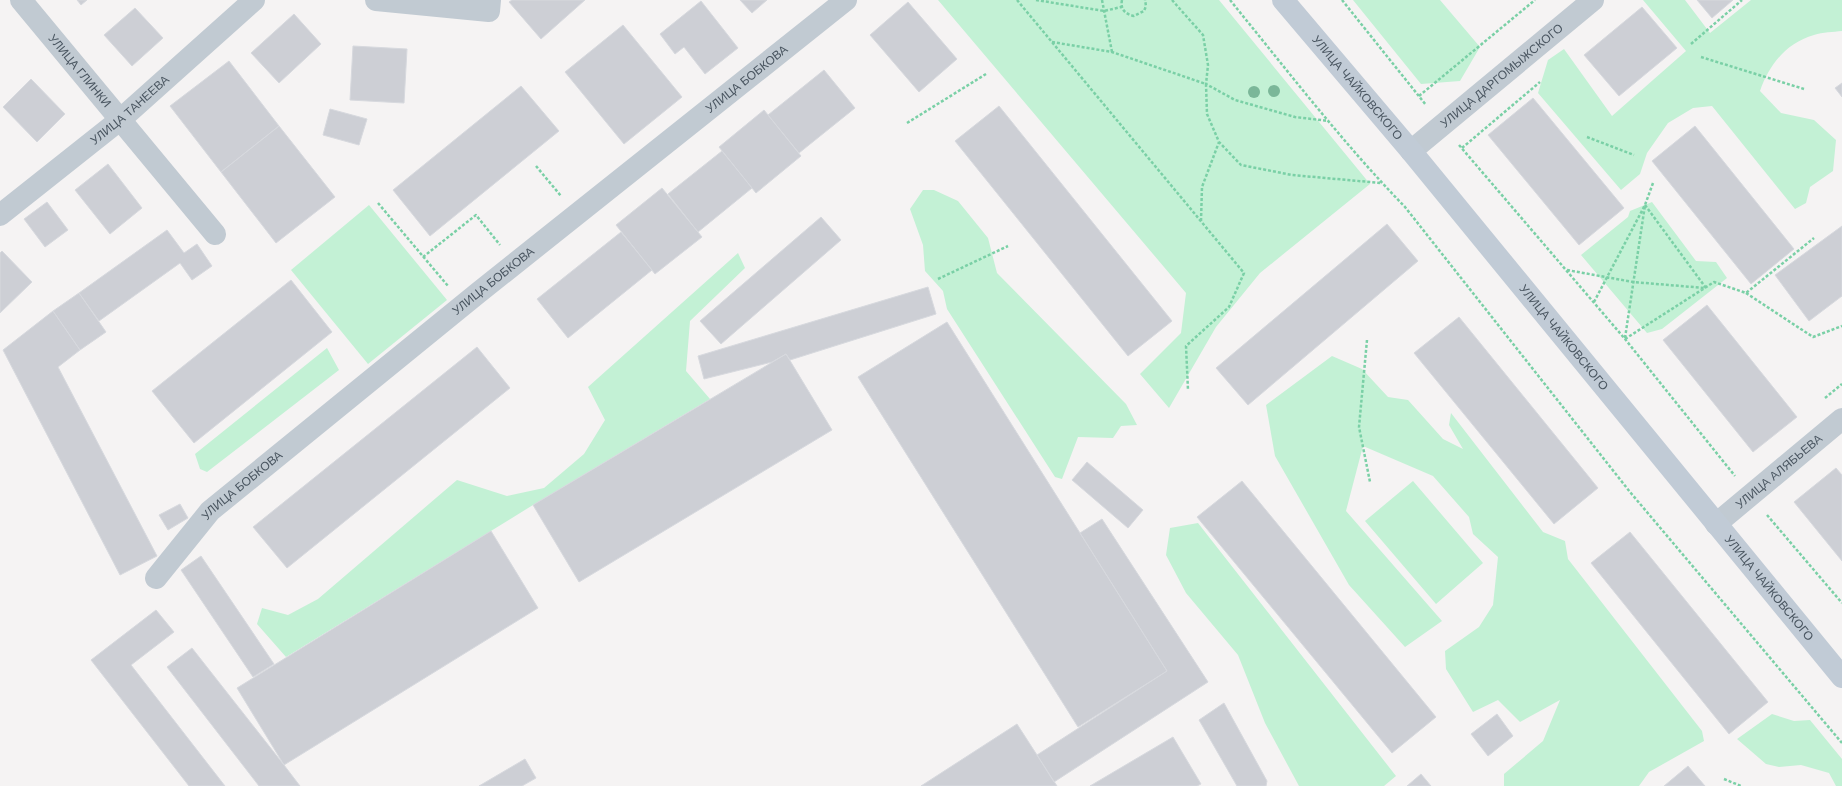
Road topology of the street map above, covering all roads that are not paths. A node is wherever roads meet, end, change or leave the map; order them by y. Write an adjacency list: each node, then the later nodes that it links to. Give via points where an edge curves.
1 (21, 0): 8 (street, УЛИЦА ГЛИНКИ)
2 (254, 0): 8 (street, УЛИЦА ТАНЕЕВА)
3 (376, 0): 4 (street, via 489,12)
4 (490, 0)
5 (846, 0): 14 (street, УЛИЦА БОБКОВА, via 210,511)
6 (1283, 0): 9 (main road, УЛИЦА ЧАЙКОВСКОГО)
7 (1593, 0): 9 (street, УЛИЦА ДАРГОМЫЖСКОГО)
8 (121, 119): 10 (street, УЛИЦА ТАНЕЕВА); 11 (street, УЛИЦА ГЛИНКИ)
9 (1411, 151): 13 (main road, УЛИЦА ЧАЙКОВСКОГО)
10 (0, 214)
11 (215, 234)
12 (1842, 419): 13 (street, УЛИЦА АЛЯБЬЕВА)
13 (1716, 524): 15 (main road, УЛИЦА ЧАЙКОВСКОГО)
14 (156, 578)
15 (1842, 677)

